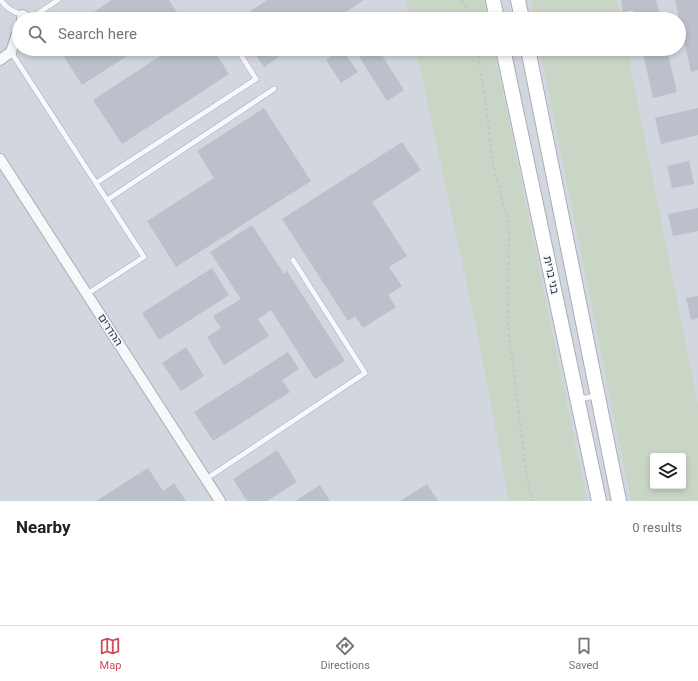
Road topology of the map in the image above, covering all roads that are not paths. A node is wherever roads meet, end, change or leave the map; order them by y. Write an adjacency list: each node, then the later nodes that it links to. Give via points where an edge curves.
1 (1, 0): 5 (lane)
2 (58, 0): 6 (lane)
3 (493, 0): 7 (main road)
4 (518, 0): 8 (main road)
5 (13, 12)
6 (40, 12)
7 (496, 12)
8 (521, 12)
9 (12, 49): 10 (street)
10 (11, 52): 15 (street)
11 (14, 56): 18 (lane)
12 (241, 56): 18 (lane, via 256,79)
13 (504, 56): 23 (main road, בני ברית)
14 (529, 56): 22 (main road, בני ברית)
15 (0, 60)
16 (274, 89): 19 (lane)
17 (0, 159): 21 (street, ההדרים)
18 (96, 183): 19 (lane)
19 (107, 200): 21 (lane, via 144,257)
20 (293, 260): 24 (lane, via 365,373)
21 (87, 294): 24 (street, ההדרים)
22 (597, 395): 23 (lane); 27 (main road, בני ברית)
23 (578, 400): 26 (main road, בני ברית)
24 (206, 479): 25 (street, ההדרים)
25 (220, 501)
26 (599, 501)
27 (619, 501)

